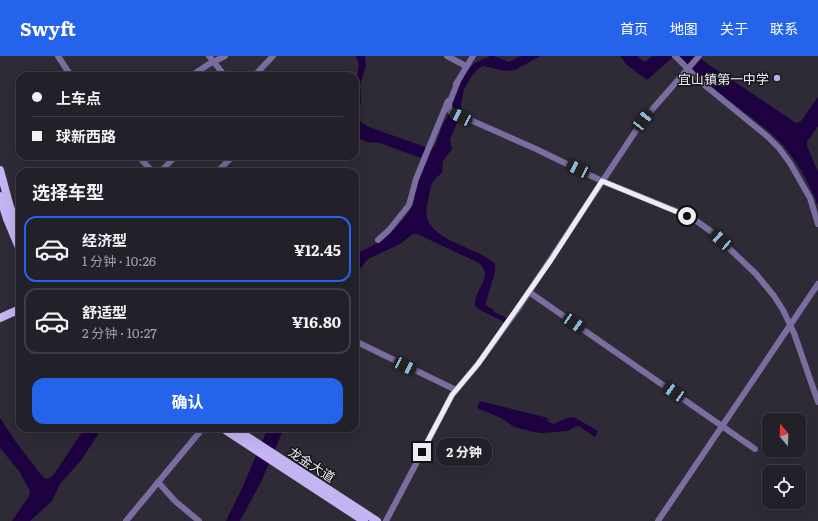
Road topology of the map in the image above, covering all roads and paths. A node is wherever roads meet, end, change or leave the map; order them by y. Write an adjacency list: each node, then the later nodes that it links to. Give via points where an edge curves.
1 (58, 56): 11 (street)
2 (225, 56): 8 (street)
3 (273, 56): 14 (street)
4 (448, 56): 9 (street)
5 (473, 56): 9 (street)
6 (676, 56): 10 (street)
7 (699, 56): 10 (street)
8 (211, 59): 12 (street); 13 (street)
9 (466, 66): 15 (street)
10 (688, 68): 23 (street, via 643,120); 26 (street, via 779,148 810,198)
11 (68, 72)
12 (196, 72)
13 (222, 72)
14 (258, 72)
15 (458, 81): 23 (street, via 449,104 450,111); 28 (street, via 452,89 407,208)
16 (142, 160): 19 (street)
17 (172, 160): 20 (street)
18 (229, 160): 21 (street)
19 (149, 168)
20 (164, 168)
21 (221, 168)
22 (0, 170): 25 (main road)
23 (602, 181): 30 (street); 33 (street, via 681,213 706,228 756,274 779,303)
24 (0, 196): 27 (main road)
25 (16, 223)
26 (818, 224)
27 (16, 240)
28 (378, 240)
29 (818, 284): 33 (street)
30 (529, 292): 35 (street, via 478,364); 37 (street)
31 (16, 310): 32 (main road)
32 (0, 318)
33 (791, 324): 36 (street); 37 (street)
34 (359, 343): 35 (street)
35 (456, 390): 49 (street)
36 (818, 402)
37 (723, 425): 42 (street); 50 (street)
38 (200, 432): 44 (street)
39 (229, 432): 41 (main road, 龙金大道)
40 (239, 432): 41 (main road, 龙金大道)
41 (257, 447): 43 (main road, 龙金大道)
42 (755, 449)
43 (286, 465): 47 (main road, 龙金大道); 48 (main road, 龙金大道)
44 (158, 482): 45 (street); 46 (street, via 178,504)
45 (126, 521)
46 (199, 521)
47 (364, 521)
48 (377, 521)
49 (386, 521)
50 (658, 521)

